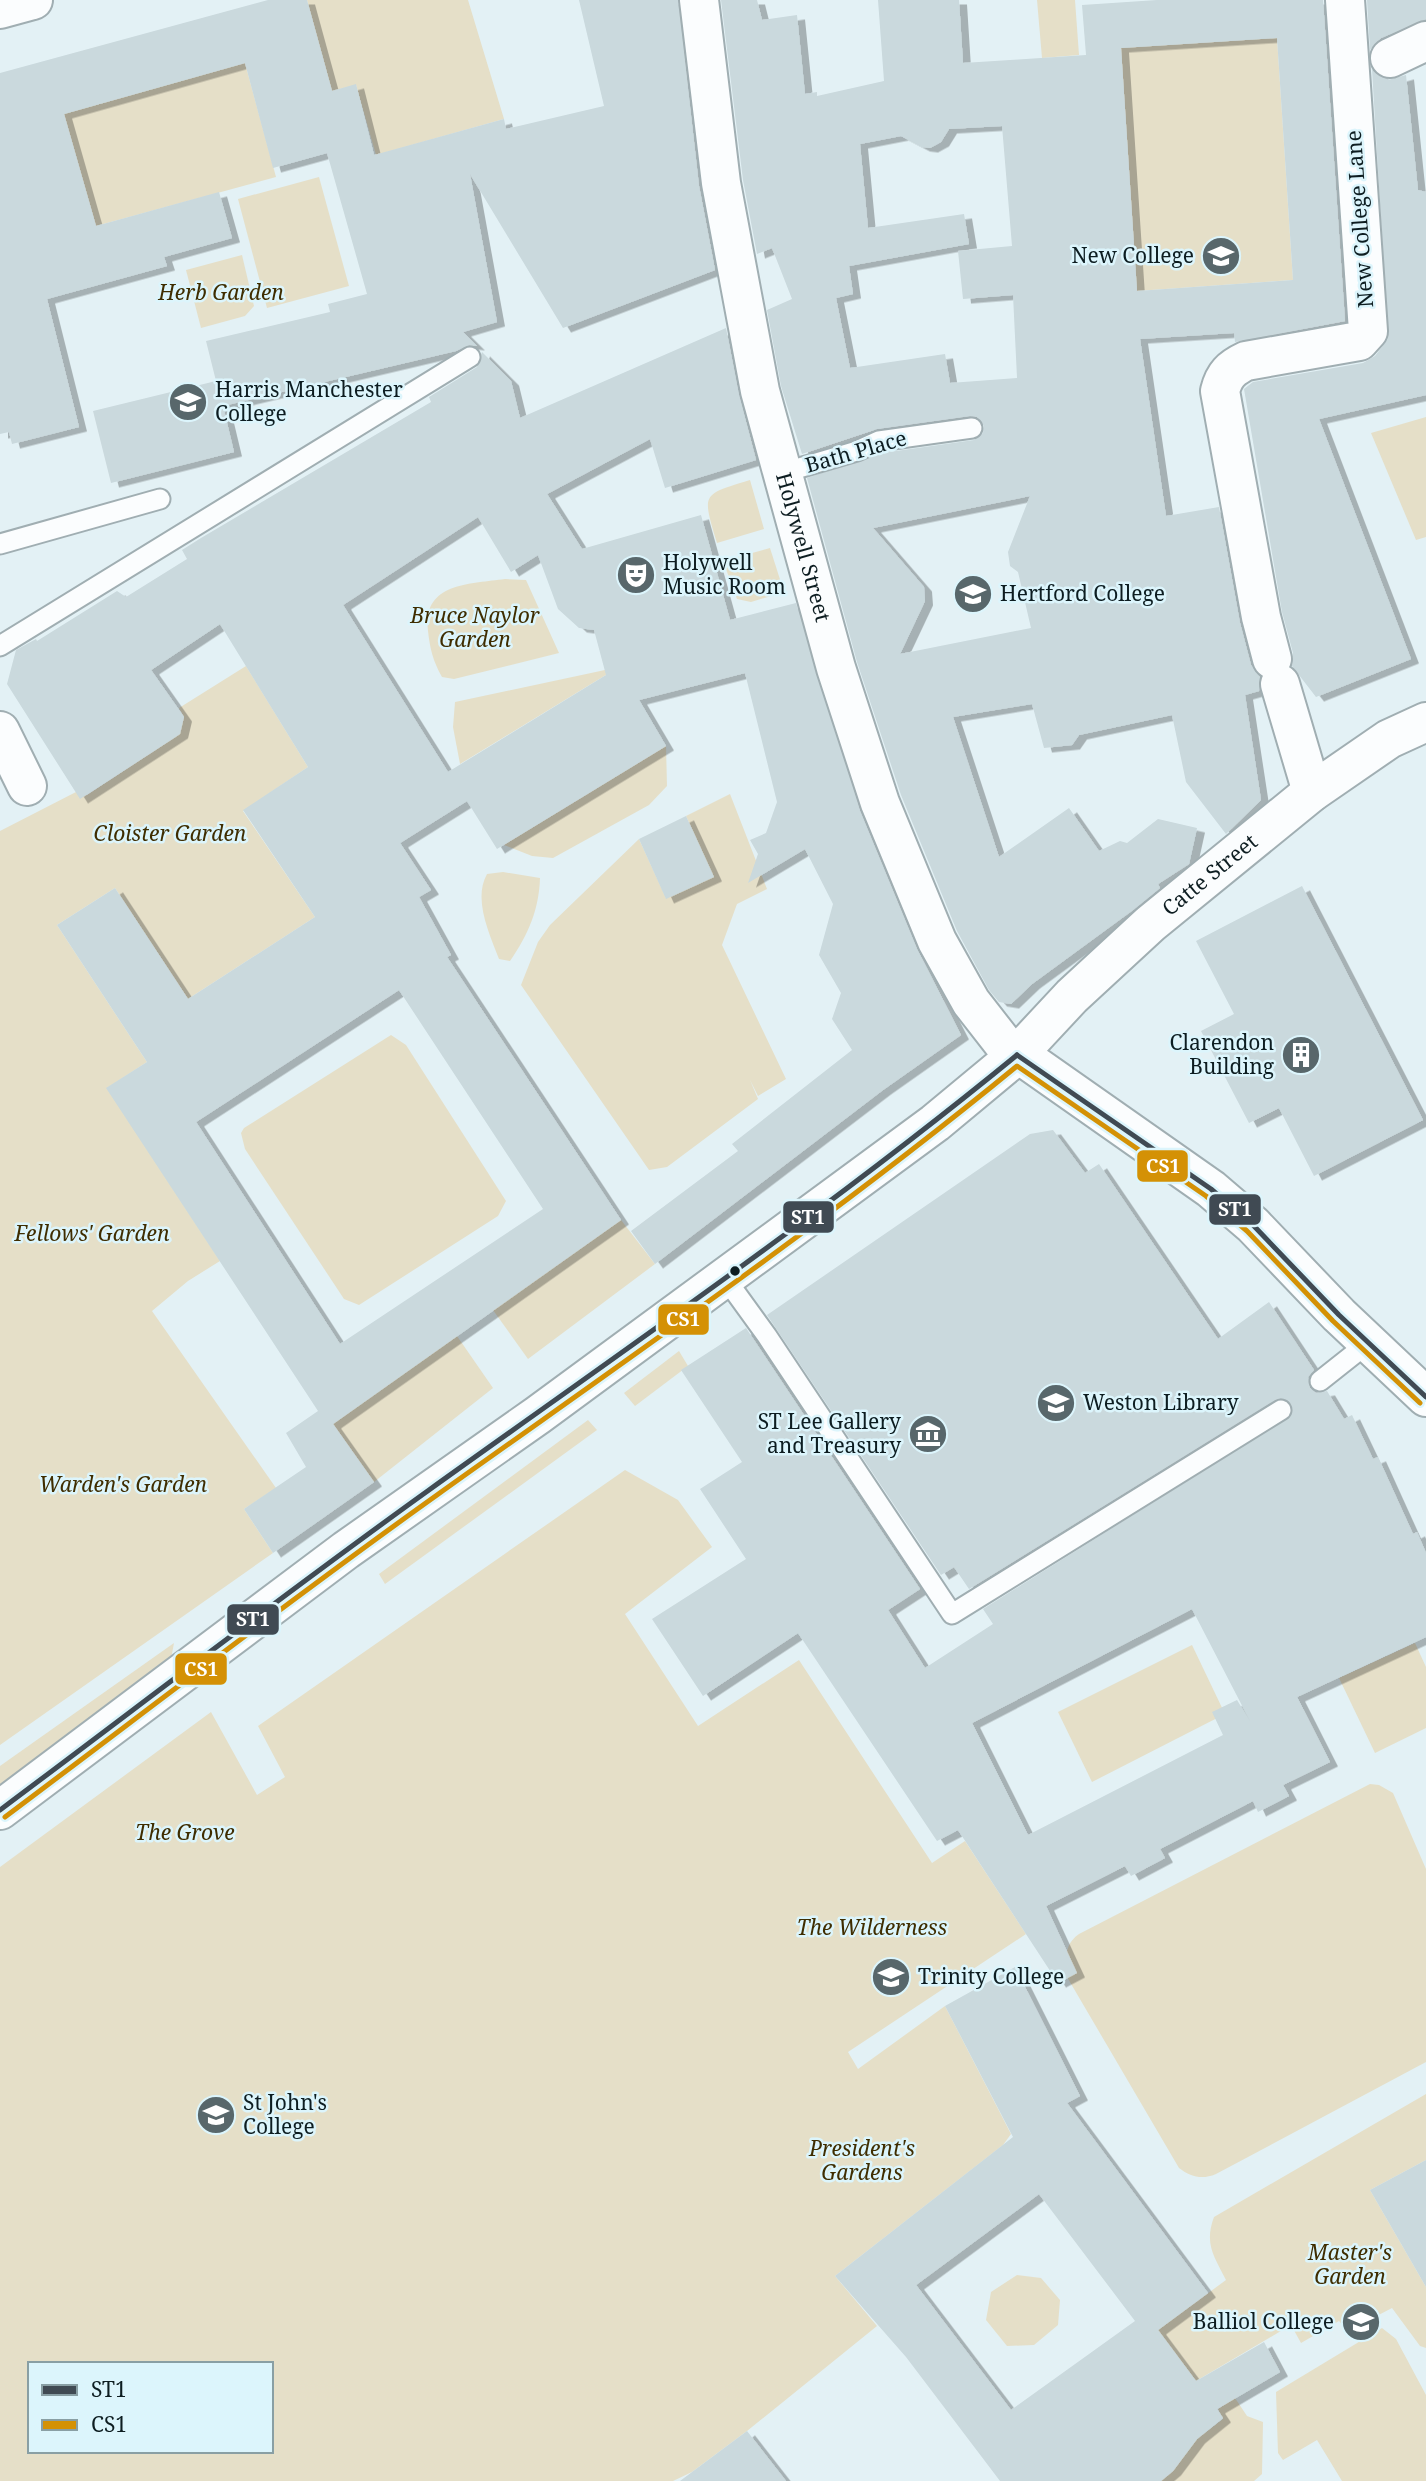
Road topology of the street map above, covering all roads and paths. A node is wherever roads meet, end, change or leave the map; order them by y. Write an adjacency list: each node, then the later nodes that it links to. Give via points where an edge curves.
1 (33, 0): 4 (street)
2 (699, 0): 9 (street, Holywell Street, via 739,293)
3 (1345, 0): 6 (street, New College Lane)
4 (0, 9)
5 (1426, 41): 6 (street)
6 (1368, 68): 16 (street, New College Lane, via 1368,331 1359,341 1233,366 1220,391 1261,617)
7 (470, 357): 12 (lane)
8 (972, 428): 9 (lane, Bath Place, via 879,441)
9 (782, 473): 17 (street, Holywell Street, via 836,668 880,803 937,941 987,1026)
10 (160, 499): 11 (lane)
11 (0, 544)
12 (0, 646)
13 (1426, 722): 16 (street, Catte Street, via 1388,739)
14 (0, 731): 15 (street)
15 (27, 786)
16 (1312, 793): 17 (street, Catte Street, via 1150,924)
17 (1017, 1055): 18 (street, Catte Street, via 935,1123); 19 (street, Holywell Street, via 1211,1189 1262,1233)
18 (725, 1278): 22 (lane, via 952,1614); 23 (street, Catte Street, via 346,1550)
19 (1368, 1343): 20 (lane); 21 (street, Holywell Street)
20 (1321, 1381)
21 (1426, 1396)
22 (1281, 1410)
23 (0, 1810)

